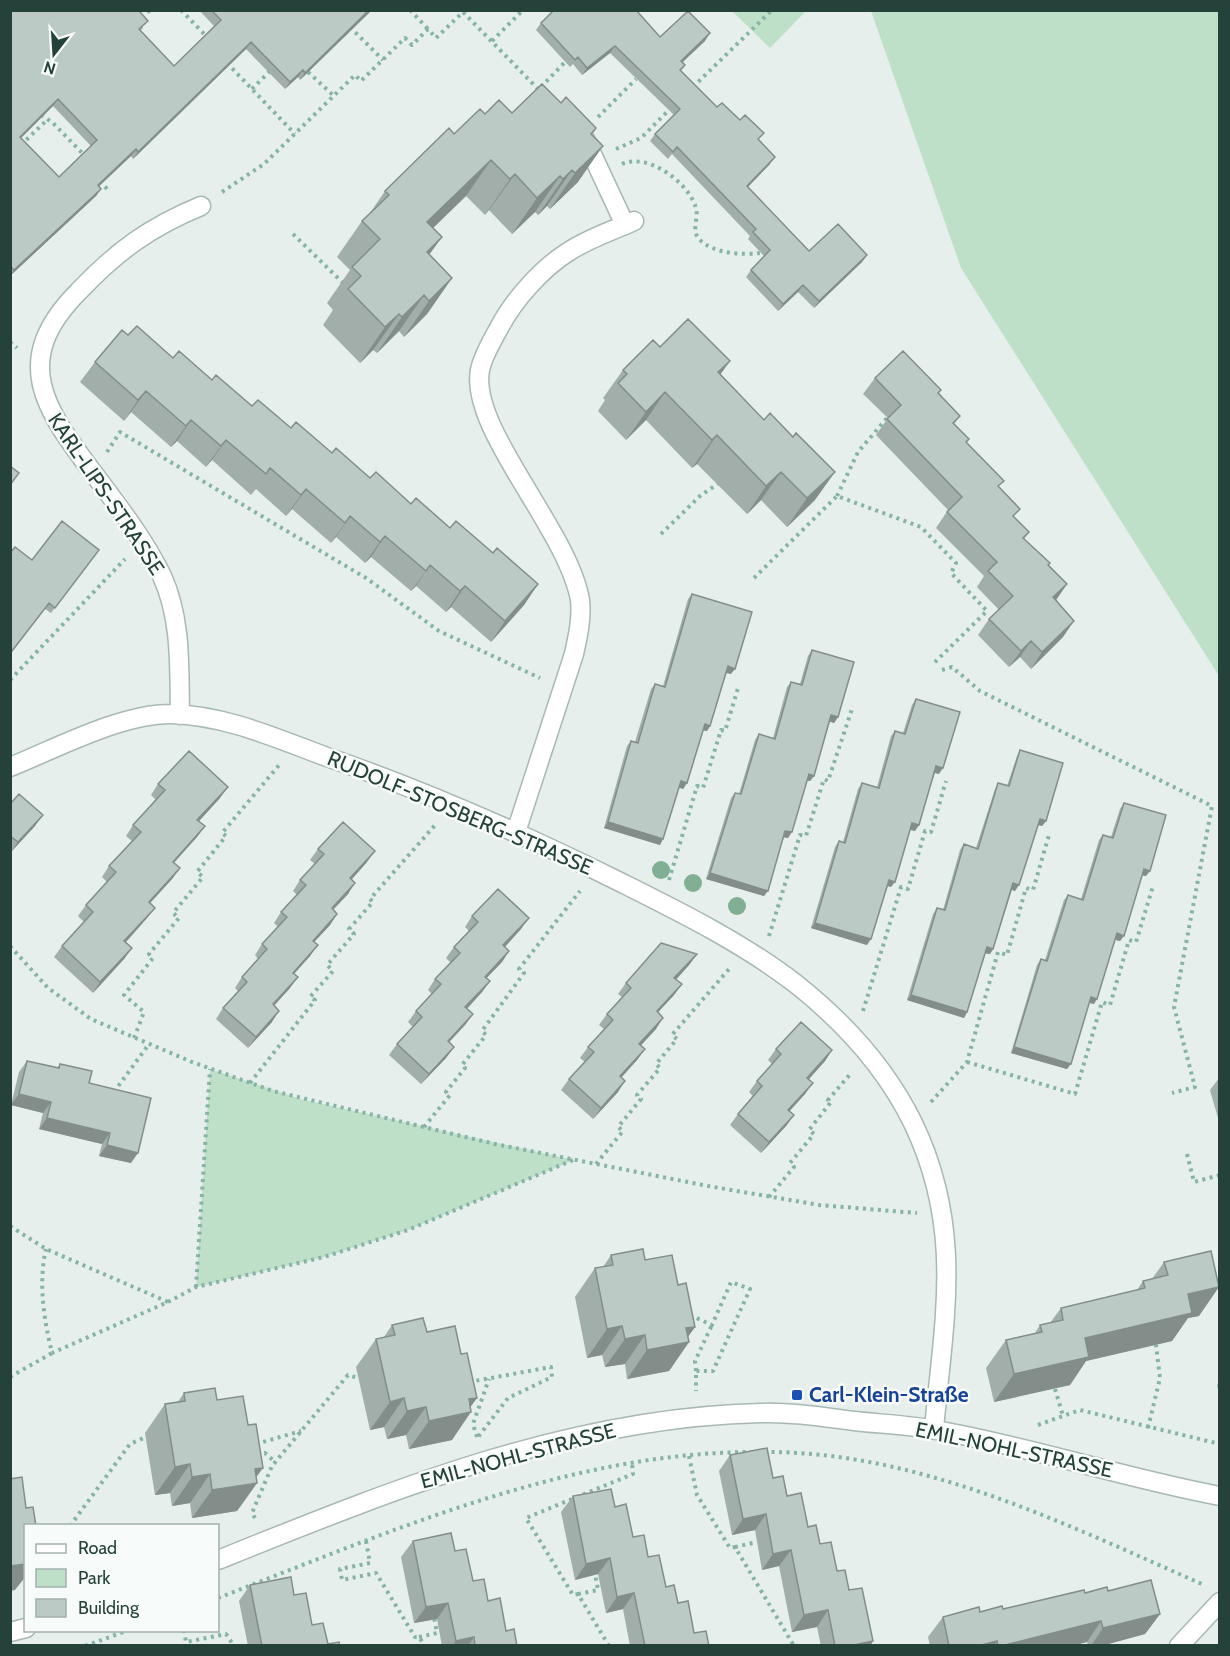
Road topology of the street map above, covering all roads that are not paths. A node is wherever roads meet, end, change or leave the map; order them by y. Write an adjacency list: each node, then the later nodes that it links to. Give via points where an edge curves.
1 (582, 133): 5 (street, via 629,223 566,253 527,290 505,316 480,370 480,392 494,431 556,537 577,587 580,626 564,689)
2 (201, 206): 3 (street, KARL-LIPS-STRASSE, via 150,230 106,263 58,315 42,355 42,390 53,417 162,576 176,615)
3 (180, 715): 4 (street, RUDOLF-STOSBERG-STRASSE, via 156,715 123,723); 5 (street, RUDOLF-STOSBERG-STRASSE, via 222,721 296,745)
4 (10, 767)
5 (516, 832): 6 (street, RUDOLF-STOSBERG-STRASSE, via 662,904 753,955 814,998 868,1054 912,1122 933,1171 943,1214 947,1269)
6 (934, 1429): 7 (street, EMIL-NOHL-STRASSE); 8 (street, EMIL-NOHL-STRASSE, via 764,1413 697,1416 603,1431 485,1460 380,1496)
7 (1220, 1496)
8 (219, 1560)
9 (1220, 1602): 10 (street)
10 (1179, 1646)

